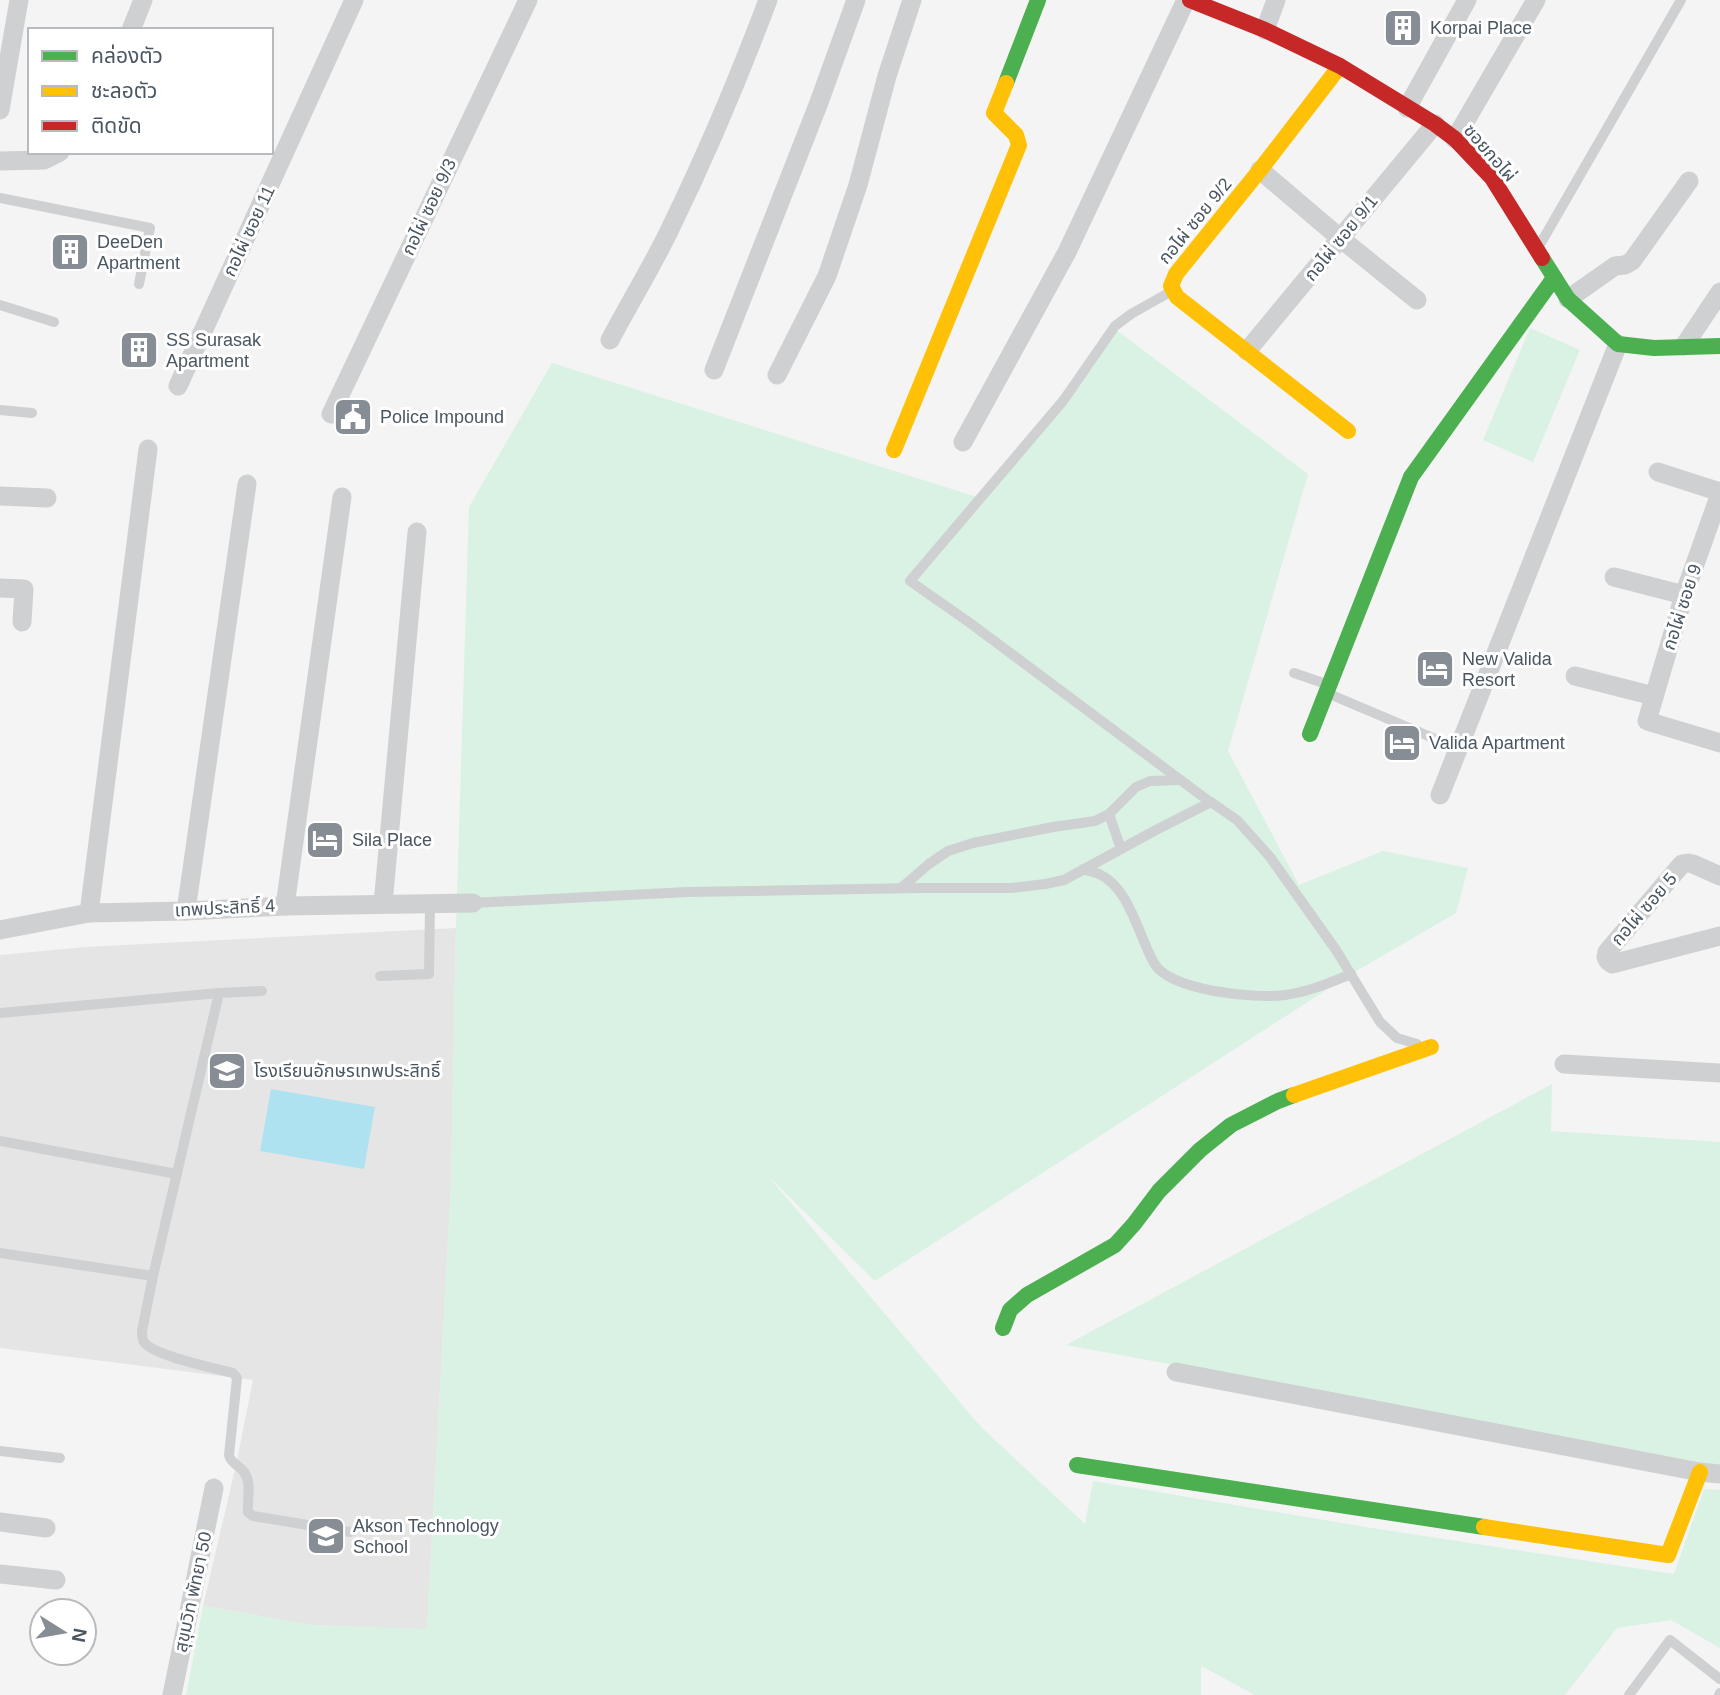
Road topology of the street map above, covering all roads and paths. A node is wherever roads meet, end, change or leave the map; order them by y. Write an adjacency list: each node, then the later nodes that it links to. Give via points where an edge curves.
1 (19, 0): 18 (street)
2 (143, 0): 14 (street)
3 (354, 0): 43 (street, กอไผ่ ซอย 11)
4 (528, 0): 46 (street, กอไผ่ ซอย 9/3)
5 (768, 0): 36 (street, via 708,149)
6 (856, 0): 41 (street)
7 (912, 0): 42 (street, via 827,276)
8 (1038, 0): 50 (street, via 994,113 1016,135 1019,145)
9 (1188, 0): 15 (street, ซอยกอไผ่); 48 (street, via 1067,253)
10 (1276, 0): 15 (street)
11 (1467, 0): 17 (street)
12 (1536, 0): 20 (street)
13 (1681, 0): 27 (lane)
14 (132, 28)
15 (1265, 30): 16 (street, ซอยกอไผ่)
16 (1340, 66): 17 (street, ซอยกอไผ่); 23 (street, กอไผ่ ซอย 9/2)
17 (1408, 108): 19 (street, ซอยกอไผ่)
18 (0, 110)
19 (1435, 124): 20 (street, ซอยกอไผ่); 26 (street, กอไผ่ ซอย 9/1)
20 (1455, 139): 27 (street, ซอยกอไผ่, via 1492,178)
21 (56, 154): 22 (street, via 44,160)
22 (0, 161)
23 (1260, 170): 26 (street); 30 (street, กอไผ่ ซอย 9/2, via 1175,274)
24 (1689, 181): 32 (street, via 1632,261 1615,266)
25 (0, 198): 29 (lane, via 150,228)
26 (1340, 238): 33 (street); 40 (street, กอไผ่ ซอย 9/1)
27 (1536, 250): 28 (street, ซอยกอไผ่)
28 (1554, 278): 32 (street, ซอยกอไผ่); 64 (street, via 1410,477)
29 (139, 284)
30 (1173, 291): 40 (street, กอไผ่ ซอย 9/2); 69 (lane, via 1115,326 1063,401 911,581)
31 (1720, 292): 38 (street)
32 (1567, 299): 37 (street, ซอยกอไผ่)
33 (1417, 300)
34 (0, 305): 35 (lane)
35 (54, 322)
36 (610, 340)
37 (1618, 344): 38 (street); 68 (street)
38 (1684, 346): 39 (street)
39 (1720, 346)
40 (1247, 351): 47 (street, กอไผ่ ซอย 9/2)
41 (714, 370)
42 (777, 375)
43 (178, 386)
44 (0, 410): 45 (lane)
45 (32, 413)
46 (331, 414)
47 (1348, 431)
48 (963, 442)
49 (148, 449): 82 (street)
50 (894, 450)
51 (1658, 472): 53 (street)
52 (247, 484): 81 (street)
53 (1720, 493): 60 (street, กอไผ่ ซอย 9)
54 (0, 496): 56 (street)
55 (342, 497): 80 (street)
56 (47, 498)
57 (417, 532): 78 (street)
58 (1614, 577): 60 (street)
59 (0, 588): 61 (street, via 24,589)
60 (1684, 595): 65 (street, กอไผ่ ซอย 9)
61 (22, 622)
62 (1294, 673): 64 (lane)
63 (1574, 676): 65 (street)
64 (1328, 689): 66 (street); 68 (lane)
65 (1654, 696): 67 (street, กอไผ่ ซอย 9, via 1647,721)
66 (1310, 734)
67 (1720, 743)
68 (1459, 749): 70 (street)
69 (1180, 779): 71 (lane); 72 (lane, via 1136,787)
70 (1440, 795)
71 (1211, 802): 73 (lane); 85 (lane, via 1237,820 1269,857)
72 (1109, 814): 73 (lane); 76 (lane, via 1095,821 948,851)
73 (1121, 849): 74 (lane)
74 (1083, 869): 76 (lane, via 1064,880 1012,888); 85 (lane, via 1100,874 1122,893 1155,965 1194,986 1222,993 1284,995)
75 (1720, 876): 84 (street, กอไผ่ ซอย 5, via 1682,864 1606,957 1612,964)
76 (901, 888): 77 (lane)
77 (473, 903): 79 (street, เทพประสิทธิ์ 4)
78 (383, 904): 79 (street, เทพประสิทธิ์ 4); 80 (street, เทพประสิทธิ์ 4)
79 (430, 905): 86 (lane, via 429,974)
80 (285, 906): 81 (street, เทพประสิทธิ์ 4)
81 (186, 911): 82 (street, เทพประสิทธิ์ 4)
82 (89, 913): 83 (street, เทพประสิทธิ์ 4)
83 (0, 930)
84 (1720, 936)
85 (1351, 974): 90 (lane, via 1380,1022 1397,1038)
86 (380, 976)
87 (261, 991): 88 (lane)
88 (219, 993): 89 (lane); 94 (lane)
89 (0, 1013)
90 (1431, 1047): 97 (street, via 1278,1101 1231,1125 1159,1191 1115,1245 1027,1295 1010,1310)
91 (1564, 1064): 92 (street)
92 (1720, 1073)
93 (0, 1141): 94 (lane)
94 (177, 1174): 96 (lane)
95 (0, 1253): 96 (lane)
96 (153, 1276): 107 (lane, via 142,1331 145,1344 161,1354 233,1373 237,1378 229,1455 247,1480 248,1512)
97 (1003, 1328)
98 (1176, 1372): 102 (street)
99 (0, 1451): 100 (lane)
100 (60, 1458)
101 (1077, 1465): 102 (street, via 1668,1555)
102 (1700, 1472): 103 (street)
103 (1720, 1474)
104 (214, 1488): 111 (street, สุขุมวิท พัทยา 50)
105 (0, 1522): 106 (street)
106 (46, 1528)
107 (350, 1532)
108 (0, 1574): 109 (street)
109 (56, 1580)
110 (1720, 1679): 112 (lane, via 1670,1640)
111 (172, 1695)
112 (1629, 1695)

